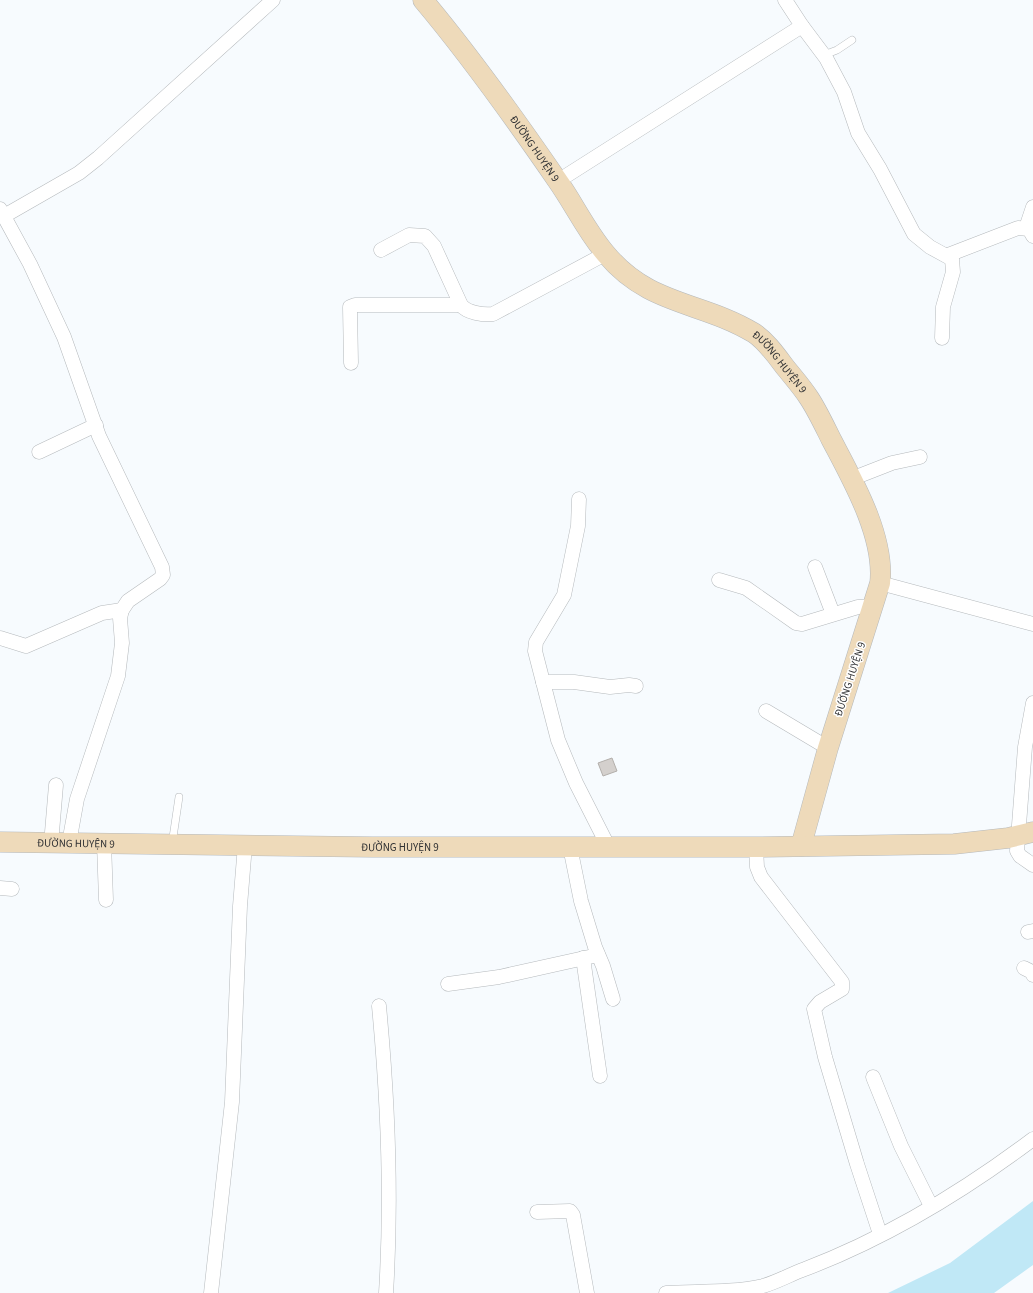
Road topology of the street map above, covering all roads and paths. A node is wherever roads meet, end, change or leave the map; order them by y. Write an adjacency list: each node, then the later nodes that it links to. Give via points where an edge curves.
1 (273, 0): 9 (street, via 79,173)
2 (423, 0): 7 (street, ĐƯỜNG HUYỆN 9, via 446,27)
3 (785, 0): 4 (street)
4 (802, 26): 6 (street); 7 (street)
5 (852, 40): 6 (lane)
6 (824, 55): 13 (street, via 844,92 858,133 914,234 930,247)
7 (558, 181): 12 (street, ĐƯỜNG HUYỆN 9)
8 (1033, 206): 10 (street)
9 (2, 213): 17 (street, via 30,264 64,337)
10 (1030, 232): 13 (street, via 1018,228)
11 (381, 250): 14 (street, via 409,236 425,236 434,246)
12 (606, 254): 14 (street, via 493,314 468,311); 20 (street, ĐƯỜNG HUYỆN 9, via 634,282 650,291 722,318 756,335 773,352 809,398)
13 (948, 255): 15 (street, via 954,266 943,307)
14 (461, 305): 16 (street, via 350,307)
15 (942, 338)
16 (351, 363)
17 (96, 426): 18 (street); 26 (street, via 162,567 163,575 160,579 128,601)
18 (39, 452)
19 (920, 457): 20 (street, via 892,463)
20 (851, 479): 24 (street, ĐƯỜNG HUYỆN 9, via 875,538 881,569)
21 (579, 499): 30 (street, via 578,526 564,595 535,646)
22 (815, 567): 27 (street)
23 (719, 580): 27 (street, via 746,588 796,623 802,624)
24 (880, 583): 25 (street, ĐƯỜNG HUYỆN 9); 28 (street)
25 (874, 606): 27 (street, via 858,607); 34 (street, ĐƯỜNG HUYỆN 9)
26 (122, 610): 29 (street, via 102,613 26,646); 39 (street, via 118,676)
27 (833, 614)
28 (1033, 624)
29 (0, 638)
30 (543, 682): 31 (street, via 574,682 610,687); 43 (street, via 558,740 576,783)
31 (636, 686)
32 (1033, 703): 37 (street, via 1025,747)
33 (766, 711): 34 (street)
34 (828, 748): 44 (street, ĐƯỜNG HUYỆN 9)
35 (56, 785): 39 (street)
36 (179, 797): 41 (lane)
37 (1025, 834): 44 (street, ĐƯỜNG HUYỆN 9, via 954,844); 47 (street, via 1017,851)
38 (0, 842): 39 (street, ĐƯỜNG HUYỆN 9)
39 (60, 843): 40 (street, ĐƯỜNG HUYỆN 9)
40 (104, 843): 41 (street, ĐƯỜNG HUYỆN 9); 48 (street)
41 (172, 844): 42 (street, ĐƯỜNG HUYỆN 9)
42 (245, 845): 45 (street, ĐƯỜNG HUYỆN 9); 60 (street, via 232,1095)
43 (608, 846): 45 (street, ĐƯỜNG HUYỆN 9); 46 (street, ĐƯỜNG HUYỆN 9)
44 (801, 846): 46 (street, ĐƯỜNG HUYỆN 9)
45 (570, 847): 49 (street, via 581,901)
46 (756, 847): 59 (street, via 757,867 761,878 842,982 842,989 820,1002 814,1009 825,1057)
47 (1033, 865)
48 (106, 900)
49 (598, 955): 50 (street); 52 (street)
50 (583, 958): 51 (street, via 499,977); 54 (street)
51 (448, 984)
52 (614, 999)
53 (380, 1006): 61 (street, via 386,1086)
54 (600, 1076)
55 (873, 1077): 57 (street, via 909,1164)
56 (1033, 1139): 57 (street, via 974,1181)
57 (931, 1206): 59 (street)
58 (536, 1212): 62 (street, via 570,1211 573,1215)
59 (880, 1234): 63 (street, via 842,1255 763,1285 713,1292)
60 (211, 1293)
61 (386, 1293)
62 (587, 1293)
63 (666, 1293)

